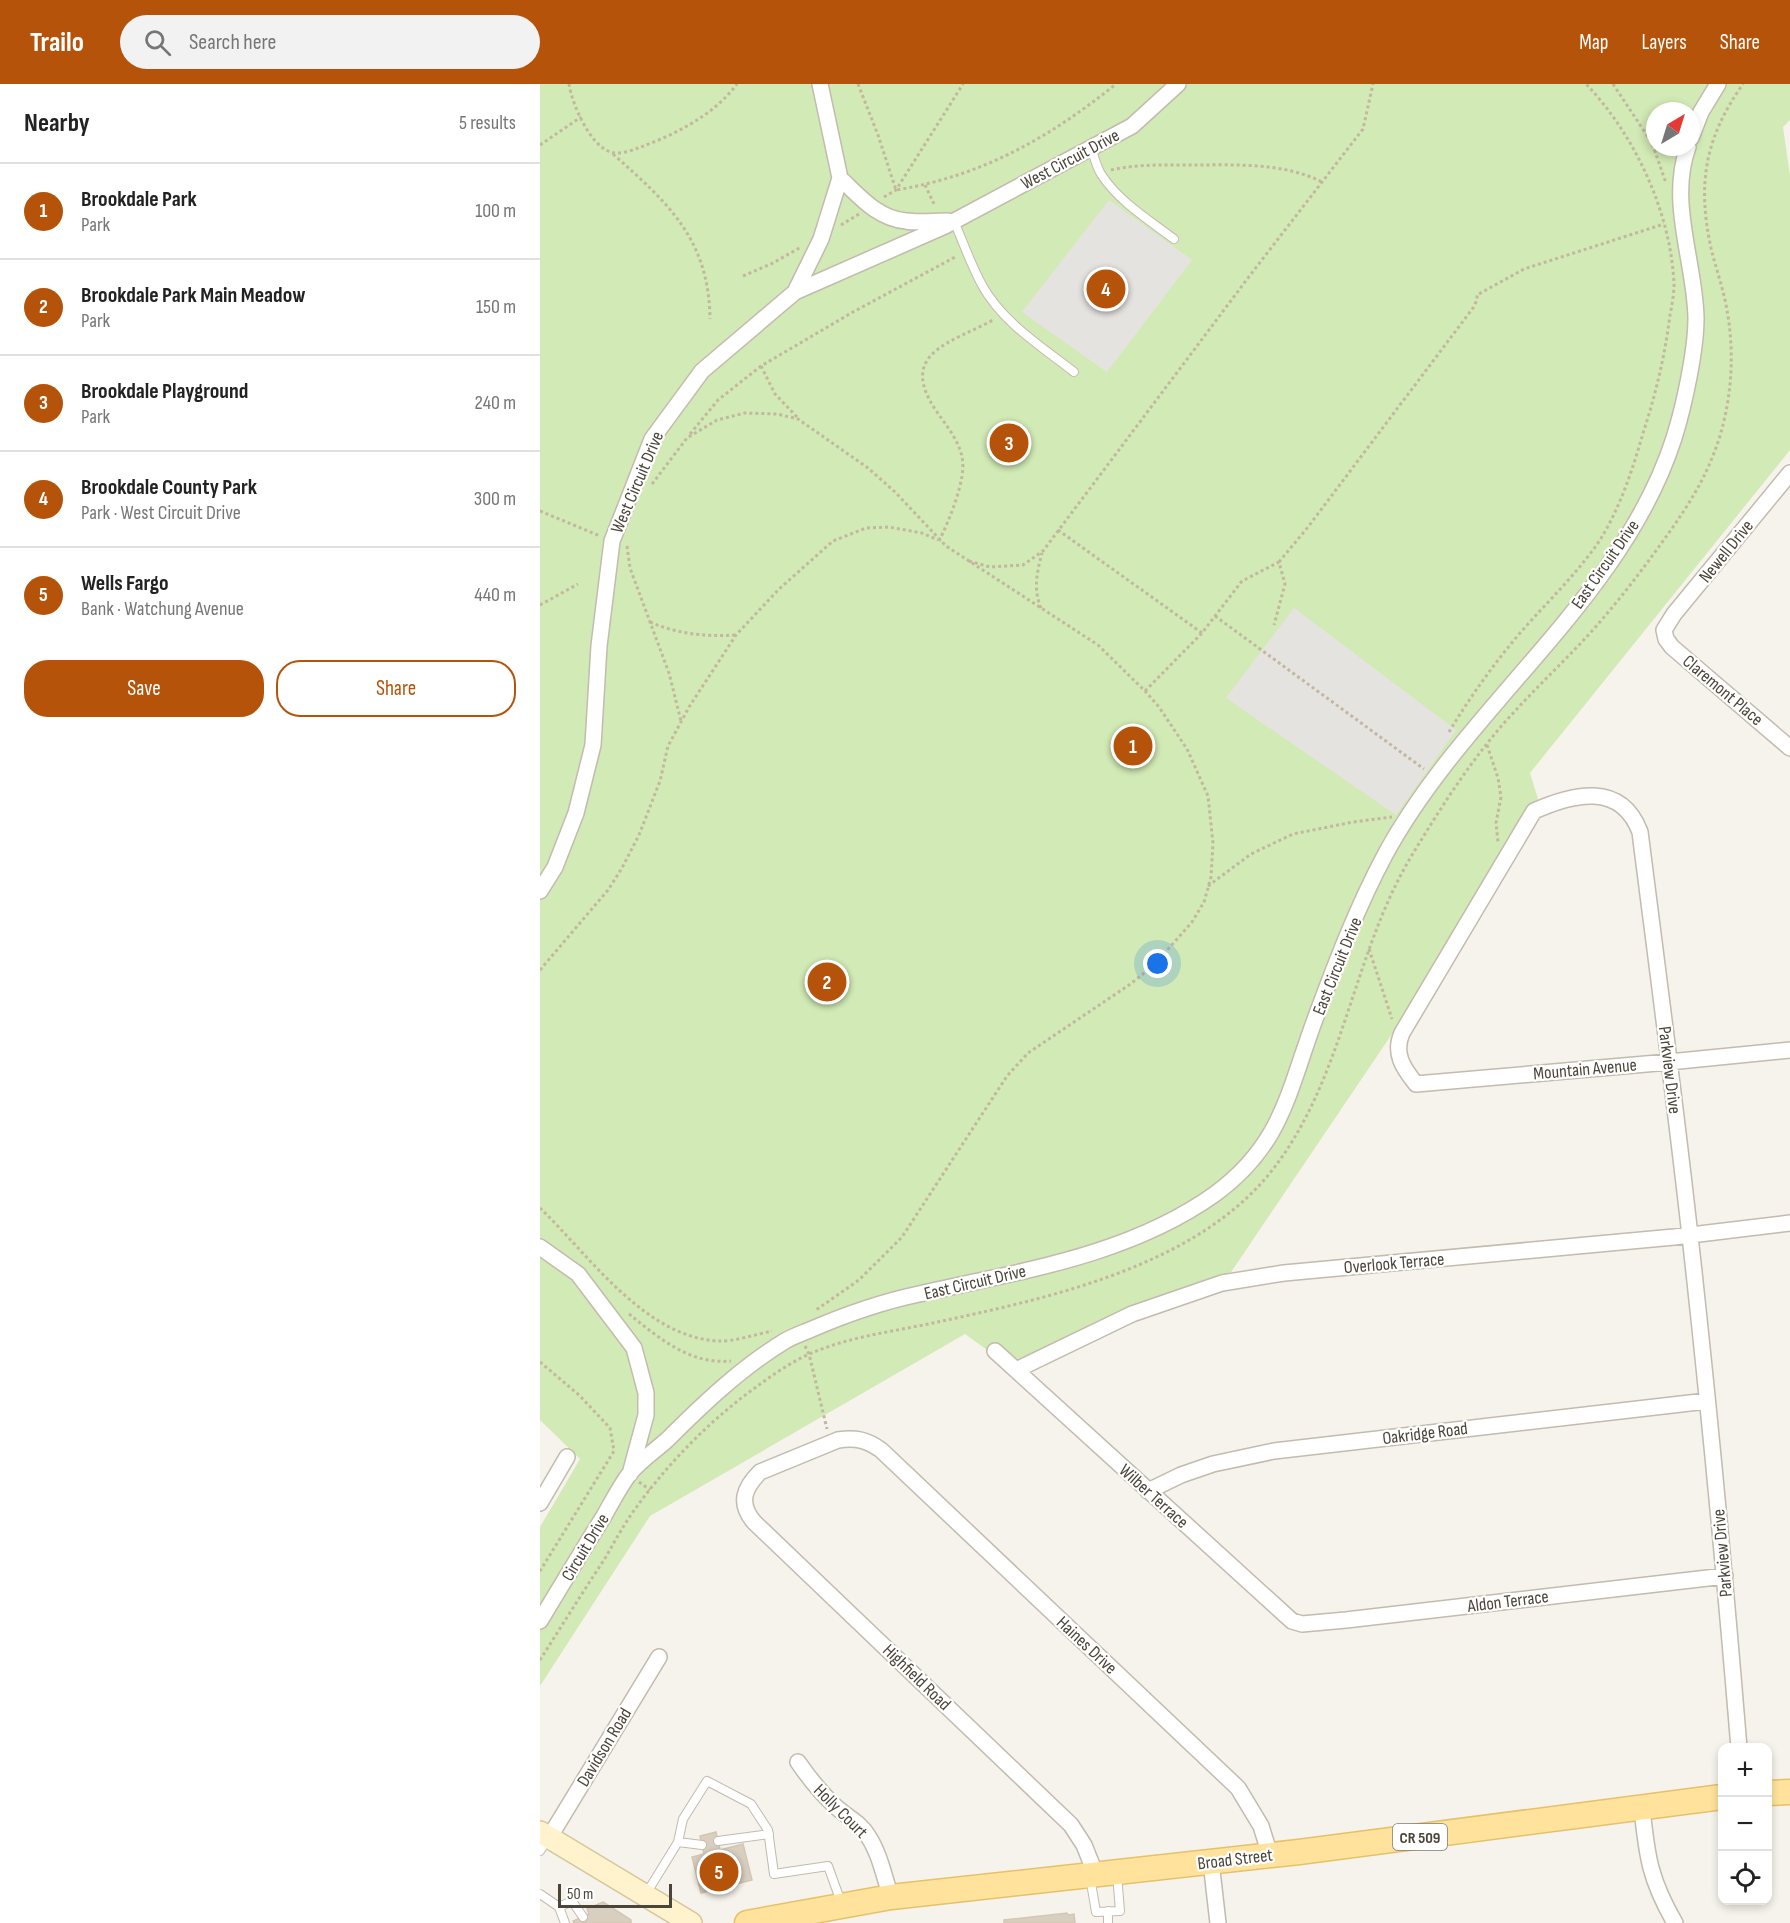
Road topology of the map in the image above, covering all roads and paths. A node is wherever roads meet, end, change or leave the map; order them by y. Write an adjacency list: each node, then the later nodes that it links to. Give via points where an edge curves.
1 (569, 84): 14 (path)
2 (737, 84): 17 (path, via 687,127 662,140)
3 (820, 84): 20 (street)
4 (858, 84): 23 (path)
5 (963, 84): 23 (path)
6 (1116, 84): 23 (path, via 1019,150 980,168)
7 (1178, 84): 16 (street, West Circuit Drive, via 1132,126)
8 (1373, 84): 21 (path, via 1363,129)
9 (1586, 84): 25 (path, via 1607,106 1636,151)
10 (1613, 84): 22 (path, via 1652,143)
11 (1718, 84): 13 (street)
12 (1743, 84): 56 (path, via 1718,125 1705,173 1707,226 1726,303 1732,372 1718,442 1697,492 1656,550 1583,641)
13 (1700, 115)
14 (581, 117): 15 (path); 17 (path, via 602,149)
15 (540, 145)
16 (1091, 147): 19 (lane); 24 (street, West Circuit Drive)
17 (614, 154): 30 (path, via 671,209 696,249 706,274)
18 (1684, 156): 58 (street, East Circuit Drive, via 1680,196 1696,321 1688,380 1654,491 1596,584)
19 (1100, 173): 21 (path, via 1142,166 1248,164 1308,175); 26 (lane, via 1135,210)
20 (840, 178): 24 (street, West Circuit Drive, via 870,207 886,216 905,221); 28 (street, via 821,239)
21 (1322, 182): 38 (path)
22 (1667, 186)
23 (896, 190)
24 (954, 221): 28 (street, West Circuit Drive); 29 (lane, via 983,286)
25 (1664, 224): 43 (path, via 1524,269 1477,295 1473,308); 55 (path, via 1674,285 1666,346 1655,397 1622,497 1600,539 1474,691)
26 (1174, 239)
27 (957, 256): 31 (path)
28 (795, 292): 40 (street, West Circuit Drive, via 702,371 660,426 651,439)
29 (1004, 313): 32 (lane); 39 (path, via 946,342 924,365 927,397 962,456 962,476)
30 (710, 319)
31 (761, 366): 33 (path, via 774,394); 34 (path, via 718,400)
32 (1074, 372)
33 (798, 419): 34 (path, via 745,413 717,420); 39 (path, via 868,468)
34 (687, 438): 36 (path)
35 (1790, 473): 50 (street, Newell Drive)
36 (648, 490)
37 (540, 511): 40 (path)
38 (1058, 531): 41 (path); 51 (path)
39 (939, 541): 42 (path); 52 (path, via 922,533 889,527 866,528 833,541 779,589)
40 (620, 543): 48 (path); 62 (street, West Circuit Drive, via 599,646 593,745 576,813 555,867)
41 (1043, 552): 42 (path, via 1023,565 990,567); 46 (path, via 1036,596)
42 (964, 560): 46 (path)
43 (1279, 562): 47 (path, via 1242,581); 49 (path, via 1284,584)
44 (578, 584): 45 (path)
45 (540, 605)
46 (1042, 610): 53 (path, via 1098,645)
47 (1215, 616): 51 (path); 58 (path)
48 (650, 622): 52 (path, via 709,637); 54 (path)
49 (1274, 625)
50 (1664, 630): 57 (street, Claremont Place, via 1672,647)
51 (1202, 633): 53 (path)
52 (736, 635): 54 (path)
53 (1145, 691): 61 (path, via 1187,749 1208,796 1213,843)
54 (681, 721): 64 (path, via 668,746 660,781 639,835 622,868)
55 (1449, 732)
56 (1487, 745): 60 (path, via 1501,797 1496,823); 63 (path, via 1408,860)
57 (1789, 745)
58 (1434, 777): 59 (street, East Circuit Drive)
59 (1409, 817): 61 (path, via 1364,820 1293,834 1251,854); 84 (street, East Circuit Drive, via 1380,865 1343,944 1288,1100 1272,1134 1250,1164 1217,1192 1170,1223 1101,1251 856,1310 786,1340 690,1415)
60 (1499, 844)
61 (1208, 886): 74 (path, via 1192,922 1153,966 1028,1053 1007,1076 902,1237 859,1280)
62 (540, 891)
63 (1368, 947): 65 (path); 77 (path, via 1329,1067 1297,1135 1263,1180 1193,1239 1083,1286 1013,1306 863,1336)
64 (540, 970)
65 (1393, 1020)
66 (1790, 1050): 67 (street, Mountain Avenue)
67 (1669, 1062): 68 (street, Mountain Avenue); 68 (street, Parkview Drive, via 1640,831 1628,809 1614,800 1575,797 1534,811 1400,1036 1398,1056); 71 (street, Parkview Drive)
68 (1416, 1084)
69 (540, 1208): 75 (path, via 627,1297 683,1335 719,1341)
70 (1790, 1223): 71 (street, Overlook Terrace)
71 (1690, 1235): 80 (street, Overlook Terrace, via 1284,1273 1222,1283 1132,1314); 81 (street, Parkview Drive)
72 (540, 1247): 84 (street, via 578,1274 634,1348 646,1393 646,1415)
73 (626, 1312): 78 (path, via 683,1353 722,1362)
74 (810, 1313)
75 (773, 1330)
76 (995, 1352): 80 (street, Wilber Terrace)
77 (809, 1354): 82 (path); 93 (path, via 774,1374 719,1416 681,1454 638,1505)
78 (741, 1360)
79 (540, 1362): 88 (path, via 610,1428 614,1450)
80 (1016, 1370): 86 (street, Wilber Terrace)
81 (1707, 1401): 86 (street, Oakridge Road, via 1274,1451 1213,1464); 89 (street, Parkview Drive)
82 (830, 1443): 85 (street, Haines Drive, via 772,1466); 105 (street, Haines Drive, via 860,1438 881,1450 1238,1788 1261,1827)
83 (567, 1457): 87 (street)
84 (630, 1474): 90 (street, Circuit Drive)
85 (751, 1481): 107 (street, Highfield Road, via 745,1505 754,1522 1071,1825)
86 (1148, 1491): 91 (street, Wilber Terrace)
87 (540, 1503)
88 (540, 1571)
89 (1725, 1576): 91 (street, Aldon Terrace, via 1346,1620 1302,1624); 94 (street, Parkview Drive)
90 (540, 1621)
91 (1292, 1621)
92 (659, 1657): 101 (street, Davidson Road)
93 (540, 1660)
94 (1739, 1743)
95 (798, 1762): 110 (street, Holly Court, via 814,1786 868,1834)
96 (1790, 1792): 97 (main road)
97 (1772, 1793)
98 (1718, 1798): 99 (main road, Broad Street / CR 509)
99 (1642, 1809): 105 (main road, Broad Street / CR 509); 121 (street, via 1652,1877)
100 (769, 1834): 102 (lane); 103 (lane, via 752,1804 707,1781 683,1819); 111 (lane, via 774,1874 828,1866)
101 (543, 1841): 109 (main road)
102 (718, 1841)
103 (678, 1842): 104 (lane); 109 (lane)
104 (702, 1845)
105 (1270, 1855): 106 (main road, Broad Street / CR 509)
106 (1211, 1862): 107 (main road, Broad Street / CR 509); 120 (street)
107 (1101, 1874): 110 (main road, Broad Street / CR 509); 113 (lane, via 1096,1912); 113 (lane, via 1120,1911)
108 (540, 1894): 112 (lane)
109 (645, 1895): 117 (main road)
110 (891, 1897): 111 (main road, Broad Street / CR 509)
111 (842, 1905): 115 (main road, Broad Street / CR 509)
112 (559, 1907): 114 (lane, via 572,1901); 116 (lane)
113 (1108, 1911): 119 (lane)
114 (583, 1917)
115 (800, 1918): 118 (main road, Broad Street / CR 509)
116 (565, 1923)
117 (691, 1923)
118 (747, 1923)
119 (1108, 1923)
120 (1218, 1923)
121 (1675, 1923)

